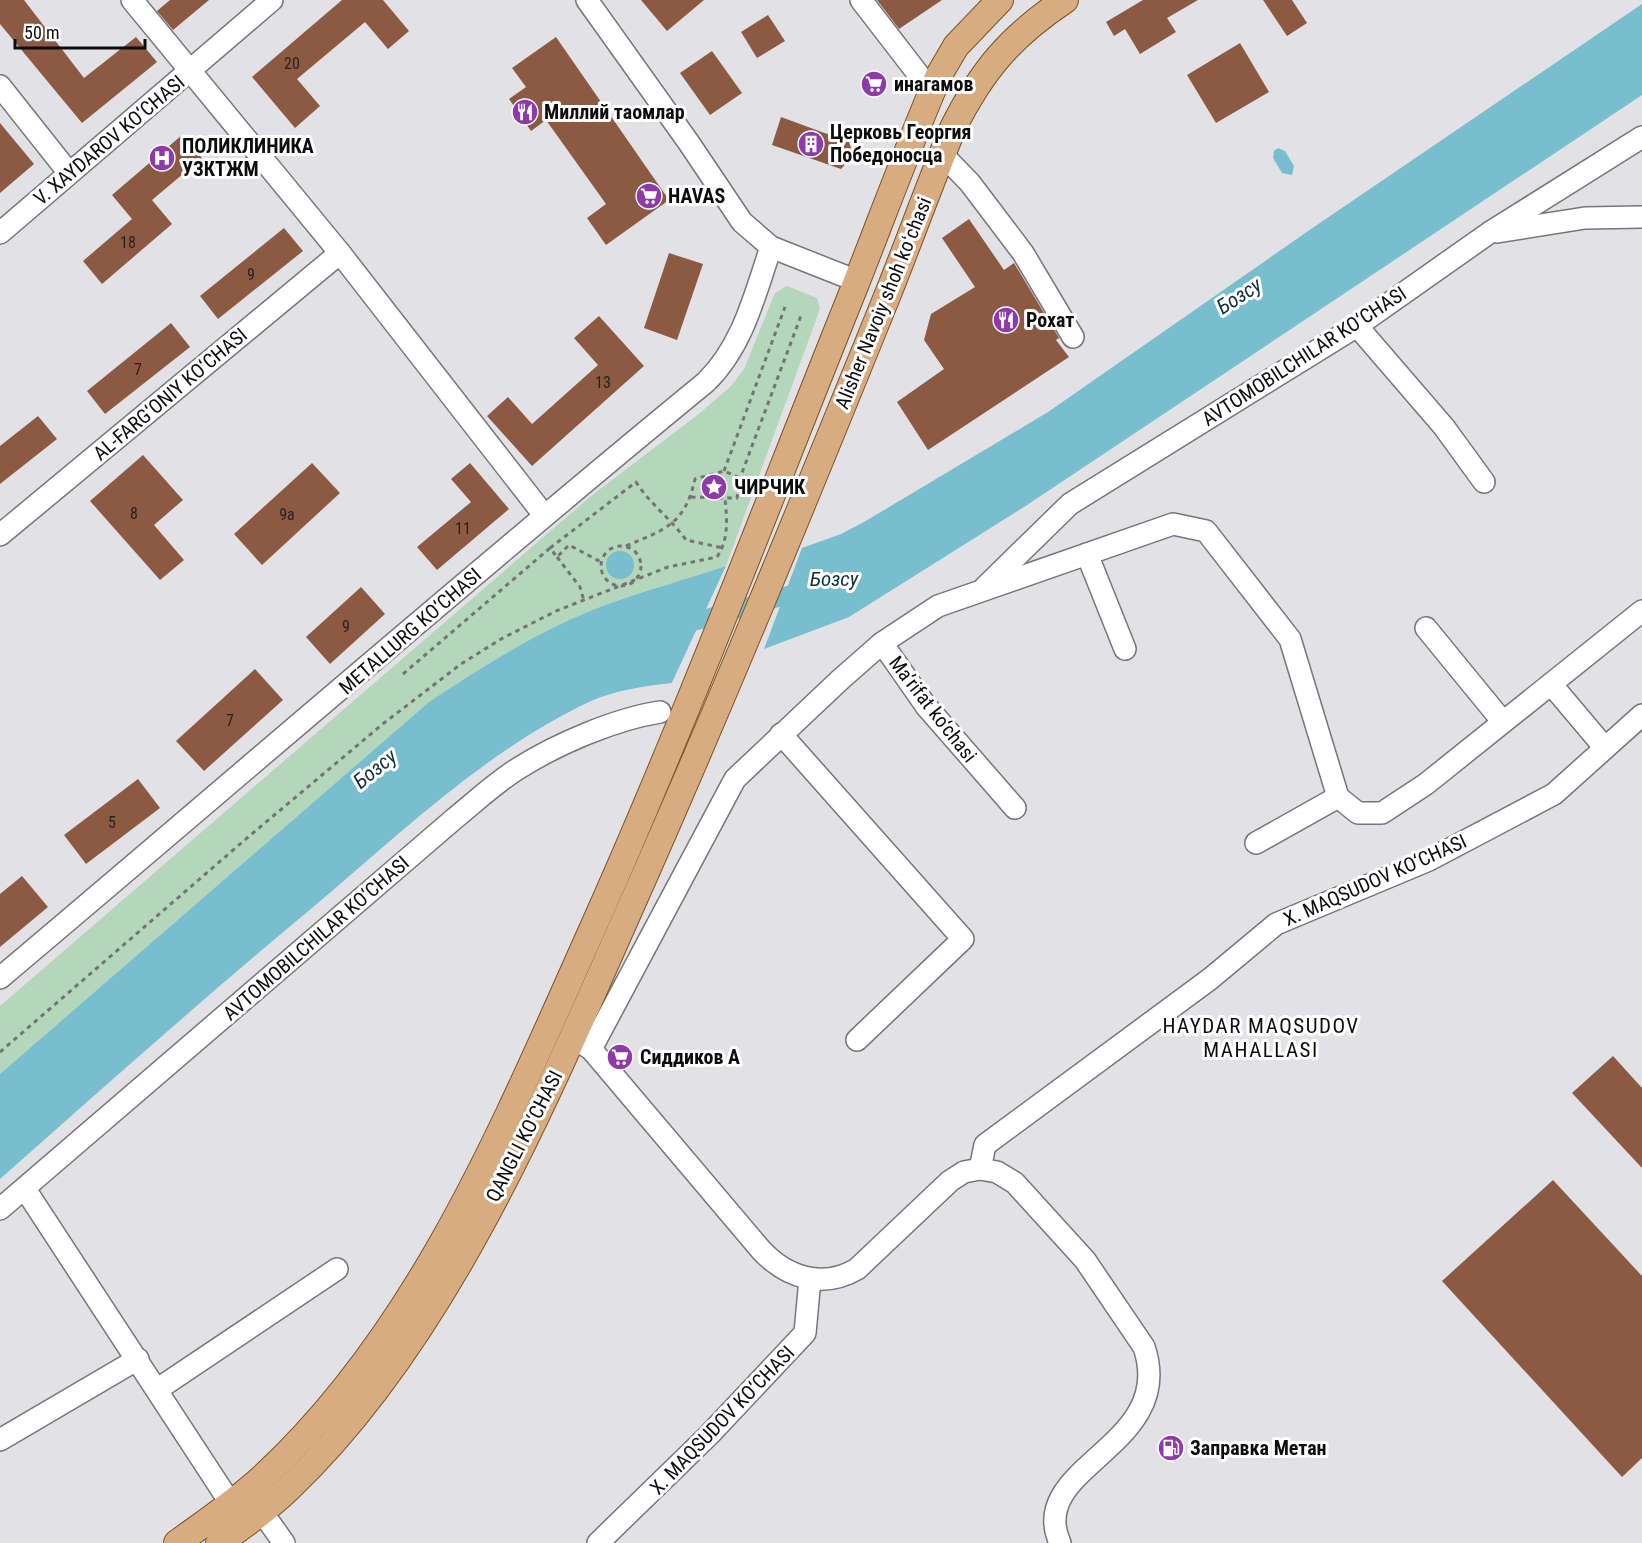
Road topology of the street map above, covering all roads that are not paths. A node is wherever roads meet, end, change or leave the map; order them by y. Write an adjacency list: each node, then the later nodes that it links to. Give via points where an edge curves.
1 (132, 0): 7 (street)
2 (272, 0): 7 (street, V. XAYDAROV KO‘CHASI)
3 (587, 0): 16 (street, via 742,222)
4 (861, 0): 9 (street)
5 (1000, 0): 9 (main road, Alisher Navoiy shoh koʻchasi, via 956,46)
6 (1065, 0): 11 (main road, Alisher Navoiy shoh koʻchasi, via 1026,28 995,58 965,103)
7 (189, 72): 12 (street, V. XAYDAROV KO‘CHASI); 17 (street)
8 (0, 86): 12 (street)
9 (932, 92): 18 (main road, Alisher Navoiy shoh koʻchasi)
10 (1642, 137): 15 (street, AVTOMOBILCHILAR KO‘CHASI)
11 (942, 154): 19 (main road, Alisher Navoiy shoh koʻchasi); 21 (street, via 970,183 1023,253)
12 (69, 173): 14 (street, V. XAYDAROV KO‘CHASI)
13 (1642, 217): 15 (street, via 1585,218)
14 (0, 233)
15 (1489, 233): 20 (street, AVTOMOBILCHILAR KO‘CHASI)
16 (771, 247): 18 (street); 23 (street, METALLURG KO‘CHASI, via 737,342 723,364)
17 (340, 254): 23 (street); 24 (street, AL-FARG‘ONIY KO‘CHASI)
18 (857, 281): 19 (main road); 32 (main road, Alisher Navoiy shoh koʻchasi)
19 (888, 293): 31 (main road, Alisher Navoiy shoh koʻchasi)
20 (1357, 326): 22 (street, via 1444,427); 26 (street, AVTOMOBILCHILAR KO‘CHASI, via 1070,504)
21 (1073, 337)
22 (1484, 482)
23 (544, 515): 42 (street, METALLURG KO‘CHASI)
24 (0, 535)
25 (1087, 554): 26 (street, Maʼrifat ko‘chasi); 30 (street); 39 (street, Maʼrifat ko‘chasi, via 1173,524 1206,531 1290,639)
26 (980, 591): 29 (street, Maʼrifat ko‘chasi, via 938,606)
27 (1642, 611): 33 (street)
28 (1426, 628): 36 (street)
29 (882, 643): 37 (street, QANGLI KO‘CHASI); 40 (street, Maʼrifat ko‘chasi, via 926,706)
30 (1125, 649)
31 (734, 667): 45 (main road, QANGLI KO‘CHASI)
32 (698, 678): 43 (main road, QANGLI KO‘CHASI, via 642,819)
33 (1551, 684): 36 (street); 38 (street)
34 (660, 712): 47 (street, AVTOMOBILCHILAR KO‘CHASI, via 626,720 518,768)
35 (1642, 715): 38 (street, X. MAQSUDOV KO‘CHASI)
36 (1503, 722): 39 (street, via 1426,784 1382,813 1358,813)
37 (781, 734): 44 (street, via 963,939); 45 (street, QANGLI KO‘CHASI, via 735,779)
38 (1605, 748): 46 (street, X. MAQSUDOV KO‘CHASI, via 1544,800 1430,860 1276,924 1210,979 985,1145)
39 (1338, 797): 41 (street)
40 (1015, 808)
41 (1256, 843)
42 (0, 978)
43 (549, 1027): 45 (main road); 54 (main road, QANGLI KO‘CHASI, via 488,1154 400,1313 311,1428)
44 (857, 1040)
45 (582, 1044): 50 (street, via 769,1259 791,1274); 55 (main road, QANGLI KO‘CHASI, via 423,1322 345,1427)
46 (980, 1169): 50 (street, via 964,1172 950,1181 857,1269 830,1280); 60 (street, via 998,1172 1015,1183 1085,1260 1144,1347 1149,1363 1148,1390 1138,1416 1060,1497 1055,1521)
47 (25, 1189): 48 (street, AVTOMOBILCHILAR KO‘CHASI); 51 (street)
48 (0, 1209)
49 (337, 1269): 52 (street)
50 (810, 1279): 59 (street, X. MAQSUDOV KO‘CHASI, via 806,1333)
51 (138, 1359): 52 (street); 53 (street)
52 (158, 1389): 54 (street)
53 (0, 1440)
54 (231, 1503): 56 (main road, QANGLI KO‘CHASI)
55 (262, 1512): 57 (main road, QANGLI KO‘CHASI); 58 (street)
56 (177, 1543)
57 (219, 1543)
58 (284, 1543)
59 (598, 1543)
60 (1060, 1543)

